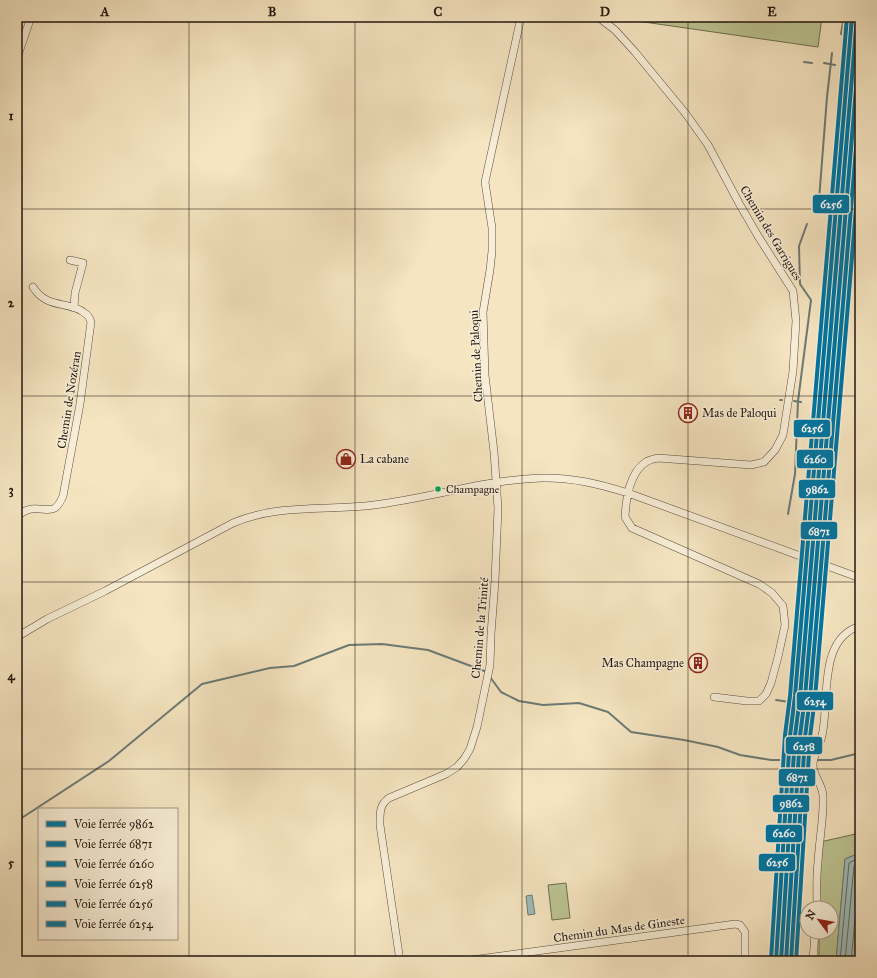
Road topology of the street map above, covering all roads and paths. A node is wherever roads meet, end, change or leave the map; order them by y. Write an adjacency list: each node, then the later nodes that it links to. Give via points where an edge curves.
1 (31, 17): 4 (street)
2 (521, 17): 8 (street, Chemin de Paloqui, via 485,182 492,228 490,270 483,312 485,375)
3 (598, 17): 9 (street, Chemin des Garrigues, via 615,30 635,52 708,145 758,236 793,291 796,321 793,371 783,435 775,450 764,462 751,465 658,458 641,466)
4 (17, 58)
5 (70, 260): 7 (street, via 83,263)
6 (33, 287): 7 (street, Chemin de Nozéran, via 36,293 50,302)
7 (74, 308): 10 (street, Chemin de Nozéran, via 86,314 91,322 80,404 63,496 60,504 53,509 31,509)
8 (497, 482): 9 (street, via 542,478 572,480); 13 (street, via 365,506 267,512 249,517 47,619); 17 (street, Chemin de la Trinité, via 490,665 470,749 457,767 389,798 381,807 380,825)
9 (628, 493): 11 (street); 14 (street, Chemin des Garrigues, via 625,517 632,528 759,584 772,593 783,606 785,625 766,694 759,701)
10 (17, 517)
11 (860, 578)
12 (860, 626): 15 (street, via 851,628 839,639 831,656 822,736 814,761 814,773 824,794 817,864)
13 (17, 637)
14 (714, 696)
15 (817, 900)
16 (814, 940): 20 (street)
17 (400, 961)
18 (464, 961): 19 (street, Chemin du Mas de Gineste, via 740,924 745,932)
19 (744, 961)
20 (813, 961)

